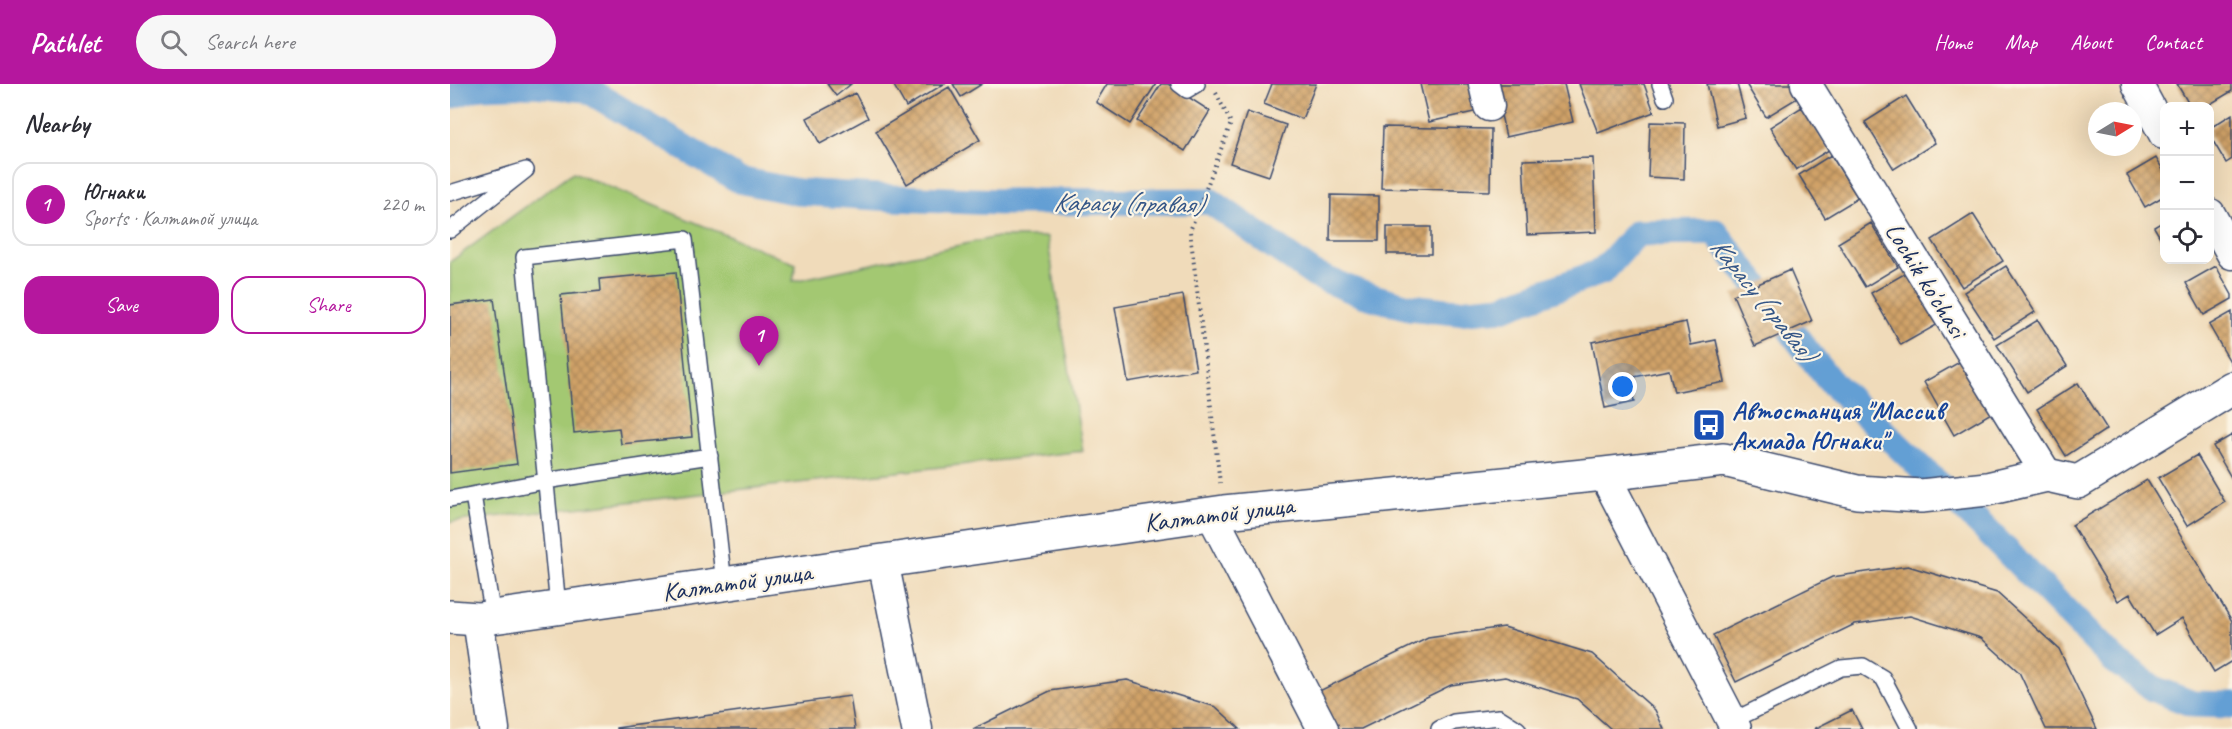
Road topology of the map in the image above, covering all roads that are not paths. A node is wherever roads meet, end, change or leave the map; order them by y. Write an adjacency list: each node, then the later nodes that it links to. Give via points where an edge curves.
1 (1179, 84): 2 (lane, via 1187,90)
2 (1197, 84)
3 (1806, 84): 13 (street, Lochik ko'chasi)
4 (2137, 84): 5 (street)
5 (2160, 127)
6 (450, 193): 8 (lane, via 526,170)
7 (2214, 221): 9 (street)
8 (450, 230)
9 (2232, 254)
10 (2232, 388): 13 (street, via 2079,482)
11 (710, 456): 14 (lane); 14 (lane, via 685,239 524,257); 19 (lane)
12 (1604, 474): 13 (street, Калтатой улица, via 1724,460 1857,492 1921,496 1988,489); 17 (street, Калтатой улица); 22 (street)
13 (2047, 475)
14 (545, 481): 15 (lane); 20 (lane)
15 (473, 495): 16 (lane); 21 (lane)
16 (450, 499)
17 (1218, 513): 18 (street, Калтатой улица); 25 (street)
18 (883, 561): 19 (street, Калтатой улица); 24 (street)
19 (724, 584): 20 (street, Калтатой улица)
20 (558, 607): 21 (street, Калтатой улица)
21 (474, 618): 23 (street)
22 (1734, 725): 28 (lane, via 1841,668 1863,666 1882,678)
23 (494, 729)
24 (918, 729)
25 (1323, 729)
26 (1439, 729): 27 (lane, via 1454,722 1499,717)
27 (1518, 729)
28 (1910, 729)

